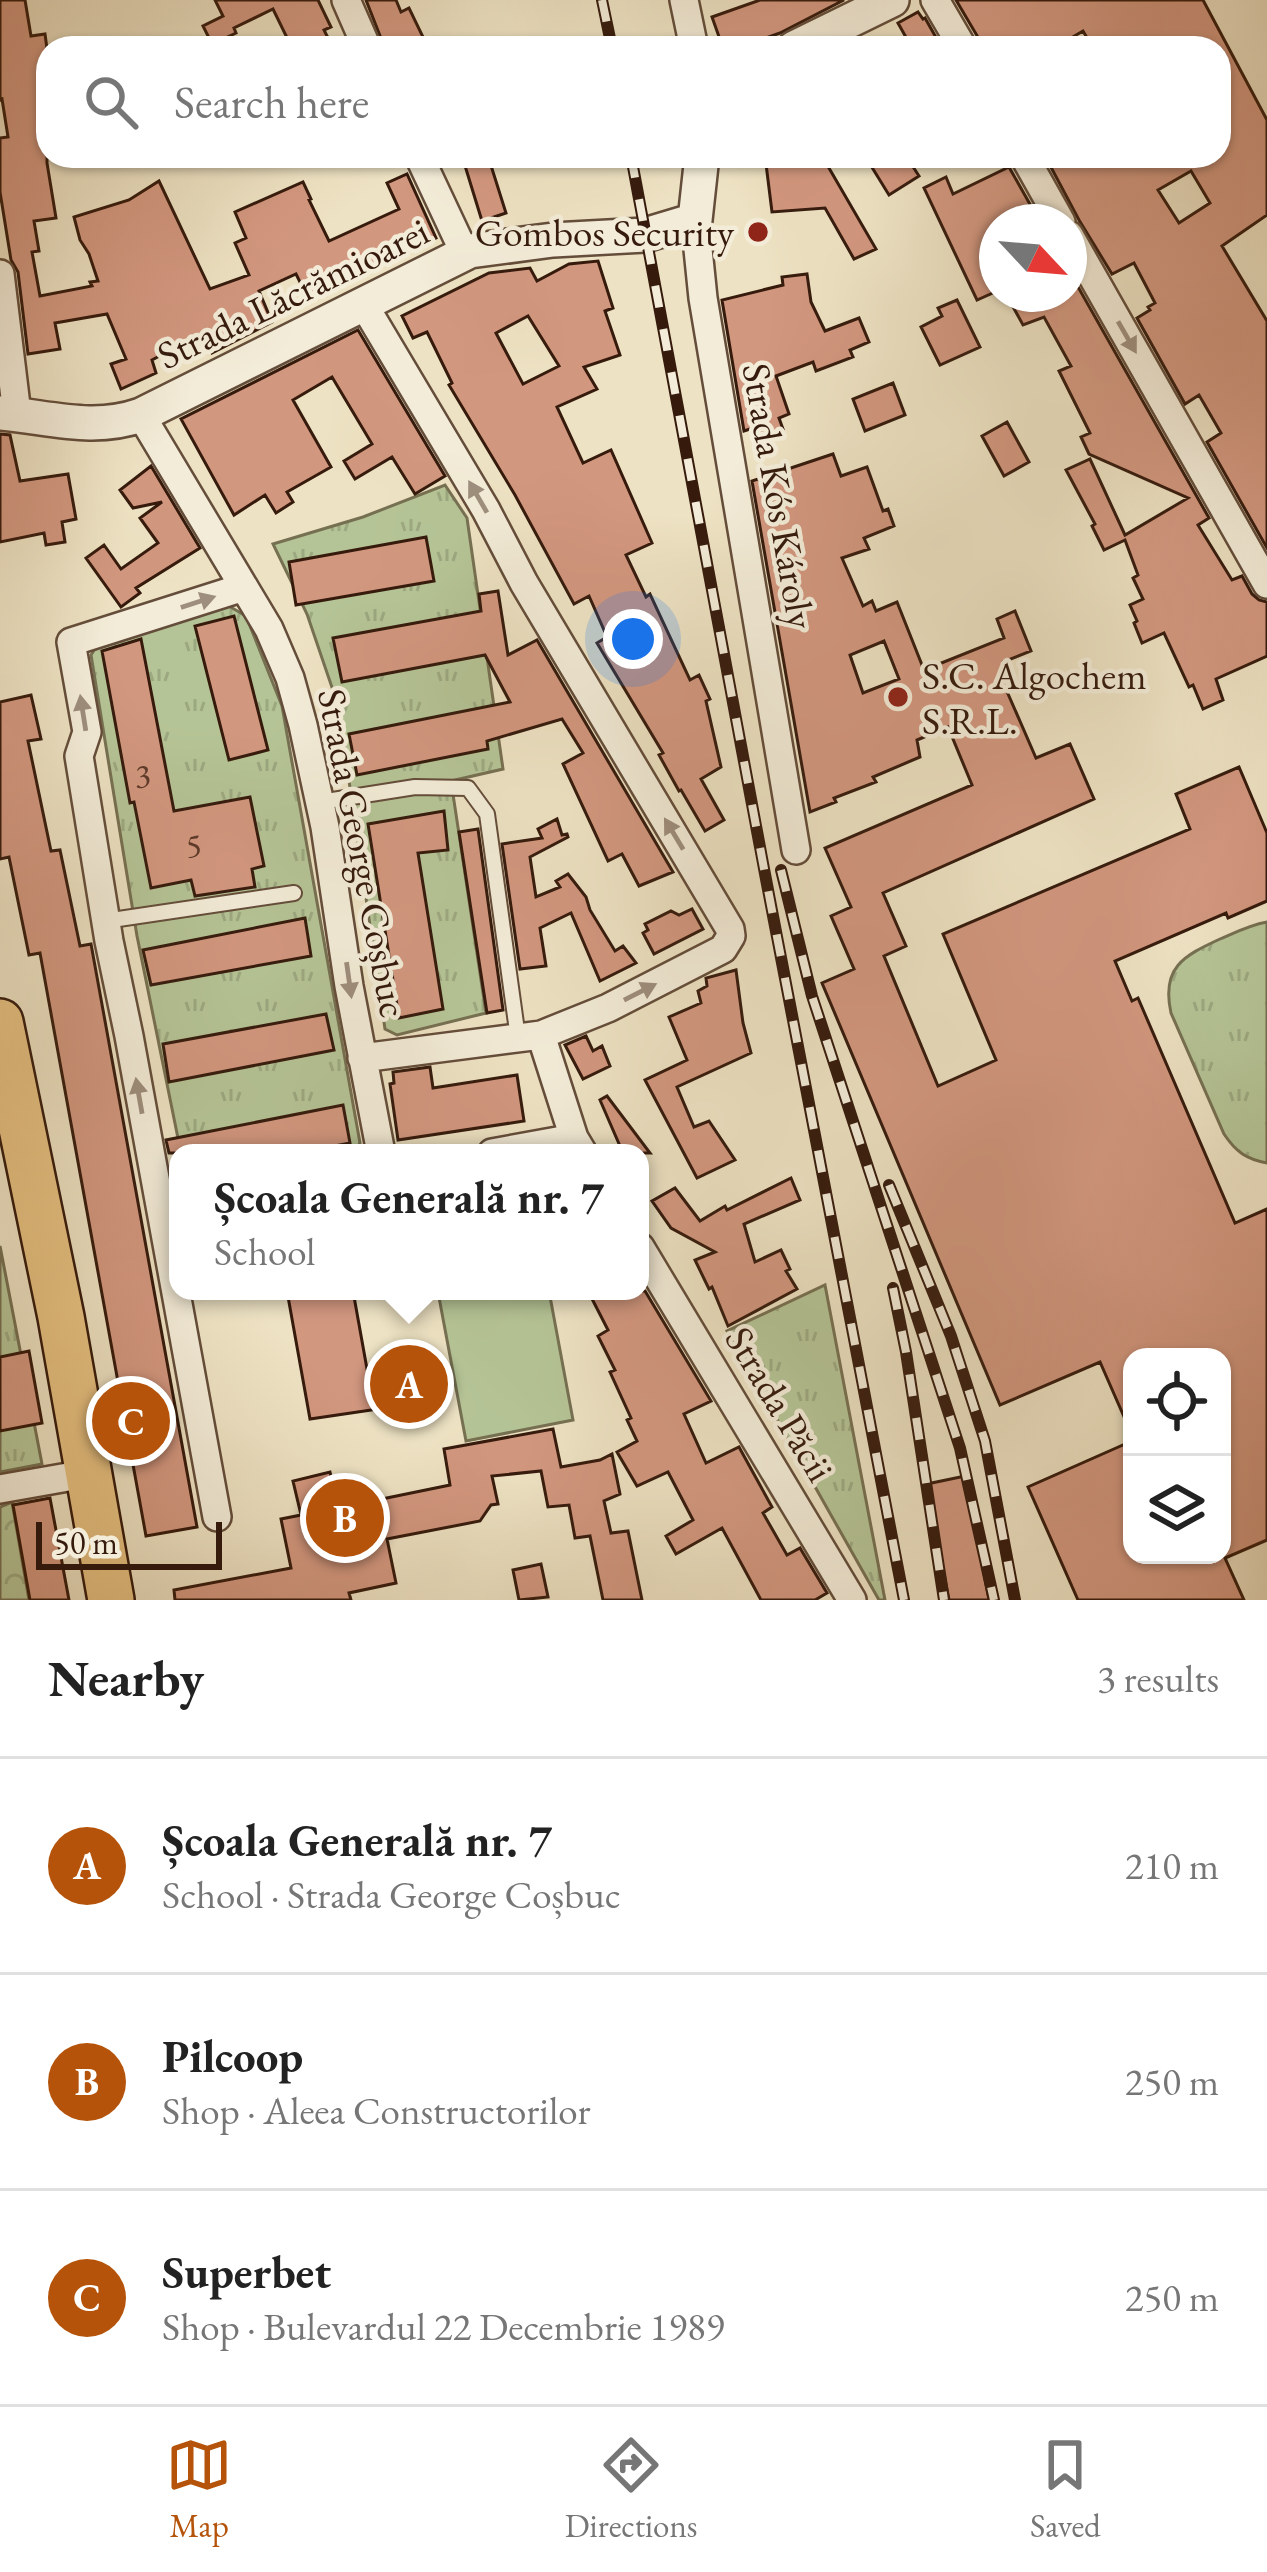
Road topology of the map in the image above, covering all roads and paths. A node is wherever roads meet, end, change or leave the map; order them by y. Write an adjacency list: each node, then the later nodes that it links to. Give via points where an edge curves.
1 (346, 0): 5 (street)
2 (684, 0): 6 (street)
3 (892, 0): 7 (street)
4 (935, 0): 8 (street)
5 (362, 36)
6 (692, 36)
7 (818, 36)
8 (956, 36)
9 (424, 168): 14 (street)
10 (702, 168): 13 (street, Strada Kós Károly)
11 (1031, 168): 12 (street)
12 (1051, 204)
13 (695, 220): 14 (street, Strada Lăcrămioarei, via 645,236); 23 (street, Strada Kós Károly)
14 (465, 254): 17 (street, Strada Lăcrămioarei)
15 (1087, 267): 20 (street, one-way to 20)
16 (0, 274): 18 (street)
17 (364, 304): 19 (street, Strada Lăcrămioarei); 27 (street, Strada George Coșbuc, one-way to 17, via 608,1008 723,949 730,929)
18 (8, 413): 19 (street, Strada Lăcrămioarei, via 73,424)
19 (141, 415): 21 (street, Strada George Coșbuc)
20 (1267, 584)
21 (244, 587): 22 (street, Strada George Coșbuc, via 290,678); 25 (street, one-way to 21, via 71,642)
22 (320, 802): 27 (lane, via 468,788 487,814); 28 (street, Strada George Coșbuc, one-way to 28)
23 (796, 850)
24 (294, 893): 25 (lane)
25 (105, 921): 31 (street, one-way to 25)
26 (0, 1022): 34 (main road)
27 (529, 1036): 28 (street, Strada George Coșbuc); 30 (street)
28 (362, 1058): 29 (street, Strada George Coșbuc)
29 (379, 1144)
30 (579, 1144)
31 (168, 1210)
32 (649, 1262): 38 (street, Strada Păcii)
33 (182, 1300): 36 (street)
34 (87, 1471): 35 (street); 37 (main road)
35 (0, 1489)
36 (217, 1517)
37 (112, 1600)
38 (853, 1600)

